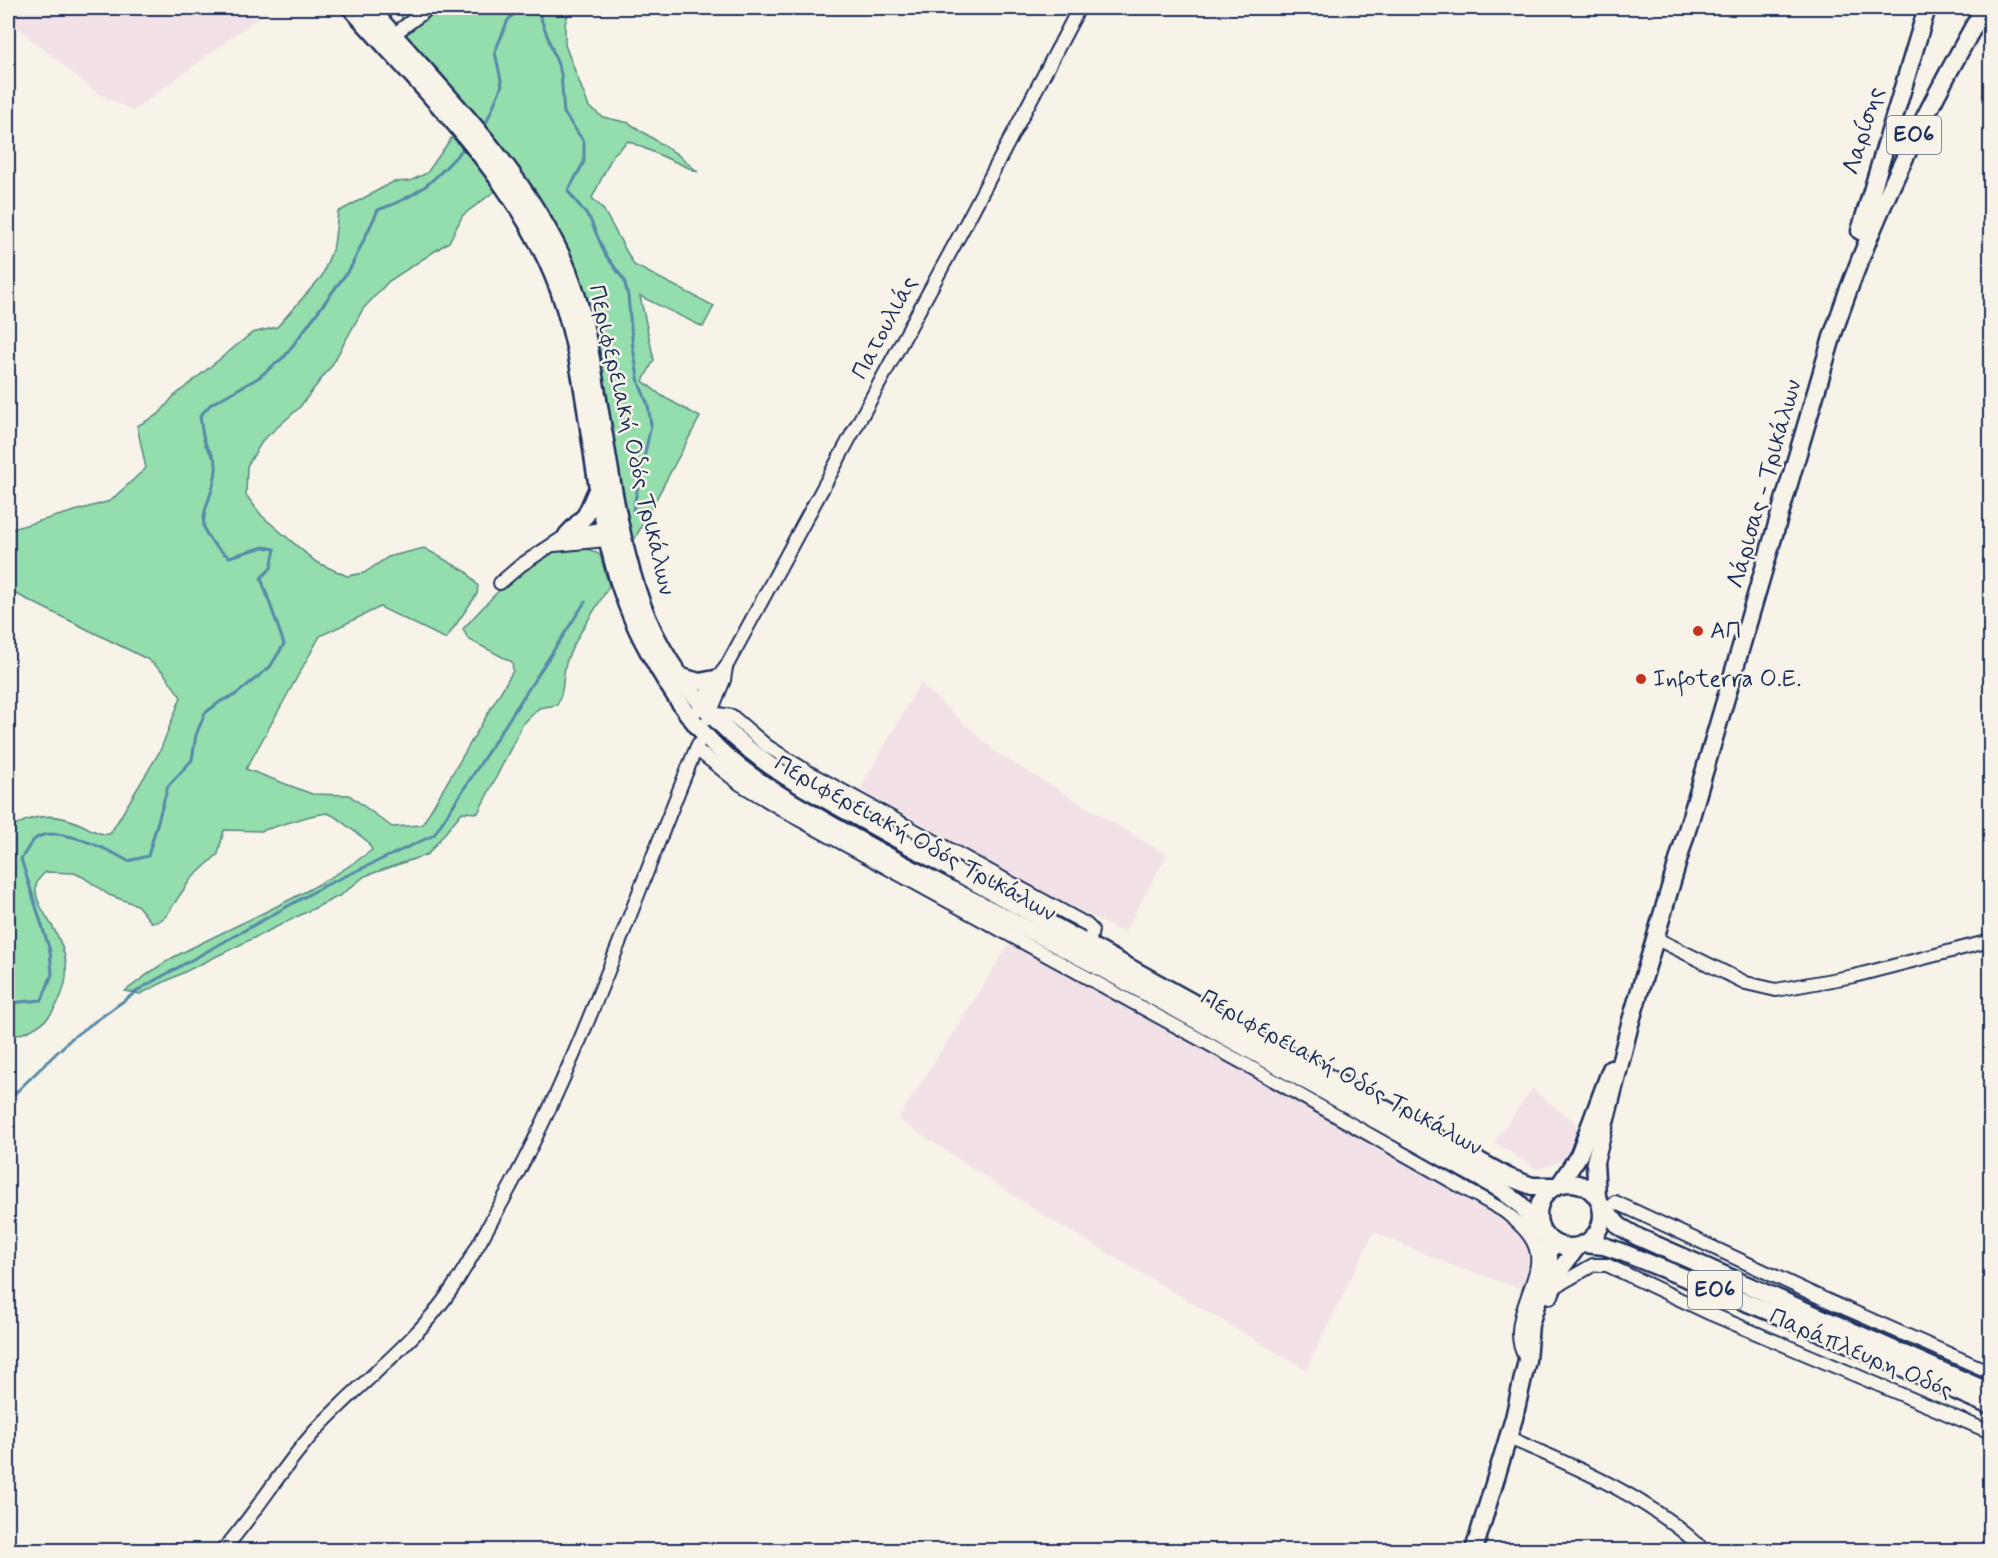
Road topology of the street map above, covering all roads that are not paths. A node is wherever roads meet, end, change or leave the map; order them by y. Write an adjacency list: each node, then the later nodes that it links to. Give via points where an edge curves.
1 (351, 8): 9 (main road, Περιφερειακή Οδός Τρικάλων, via 489,167 542,248 568,321)
2 (370, 8): 7 (main road, Περιφερειακή Οδός Τρικάλων)
3 (429, 8): 7 (street)
4 (1079, 8): 13 (street, Πατουλιάς)
5 (1926, 8): 8 (main road, Λαρίσης, via 1861,228)
6 (1984, 8): 8 (main road, ΕΟ6, via 1915,133)
7 (393, 35): 10 (main road, Περιφερειακή Οδός Τρικάλων, via 500,159 562,257 588,341)
8 (1855, 269): 17 (main road, Λάρισας - Τρικάλων / ΕΟ6)
9 (597, 490): 10 (main road, Περιφερειακή Οδός Τρικάλων); 11 (main road, via 591,507)
10 (614, 533): 11 (street); 14 (main road, Περιφερειακή Οδός Τρικάλων, via 642,604); 15 (main road, Περιφερειακή Οδός Τρικάλων, via 621,593 637,630 663,675)
11 (561, 540): 12 (street)
12 (500, 583)
13 (721, 673): 14 (main road, via 699,682); 15 (street, Πατουλιάς)
14 (682, 677): 15 (main road, Περιφερειακή Οδός Τρικάλων)
15 (702, 717): 16 (street, Πατουλιάς); 19 (main road, Περιφερειακή Οδός Τρικάλων, via 723,754 784,798); 22 (main road, Περιφερειακή Οδός Τρικάλων, via 768,766 1508,1177 1533,1186)
16 (696, 749): 19 (street, via 773,805); 33 (street, Πατουλιάς, via 664,823 619,950 554,1103 462,1274 429,1318 303,1444)
17 (1655, 938): 18 (street, via 1746,983 1776,990 1854,976); 20 (main road, Λάρισας - Τρικάλων / ΕΟ6)
18 (1990, 941)
19 (1108, 980): 21 (main road, Περιφερειακή Οδός Τρικάλων)
20 (1630, 1024): 22 (main road, Λάρισας - Τρικάλων / ΕΟ6, via 1579,1155); 23 (main road, Λάρισας - Τρικάλων / ΕΟ6, via 1595,1162)
21 (1346, 1112): 24 (main road, Περιφερειακή Οδός Τρικάλων, via 1500,1189 1520,1203); 27 (street, via 1504,1211 1528,1233 1537,1258 1519,1331 1521,1350)
22 (1557, 1185): 23 (main road, ΕΟ6, via 1581,1184); 24 (main road, ΕΟ6, via 1541,1200 1538,1210)
23 (1604, 1201): 25 (main road, ΕΟ6, via 1598,1232); 28 (street, Παράπλευρη Οδός); 29 (main road, ΕΟ6, via 1612,1219 1629,1232)
24 (1543, 1233): 25 (main road, ΕΟ6, via 1560,1246); 27 (main road, via 1549,1246 1549,1264 1530,1324)
25 (1581, 1245): 26 (main road, via 1564,1263); 30 (main road, ΕΟ6, via 1624,1252)
26 (1553, 1288): 27 (main road); 31 (street, Παράπλευρη Οδός, via 1593,1265 1607,1265 1711,1314)
27 (1527, 1360): 32 (main road)
28 (1990, 1372)
29 (1990, 1392)
30 (1990, 1406)
31 (1990, 1432)
32 (1509, 1438): 34 (main road); 35 (street, via 1615,1488 1669,1522)
33 (223, 1551)
34 (1474, 1551)
35 (1704, 1551)

